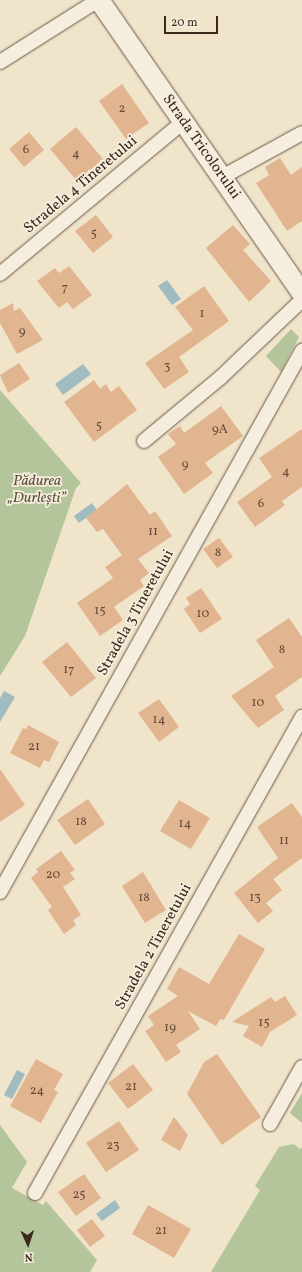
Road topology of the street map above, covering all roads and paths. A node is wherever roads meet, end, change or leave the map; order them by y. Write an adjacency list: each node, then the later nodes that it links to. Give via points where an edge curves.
1 (99, 0): 2 (street); 3 (street, Strada Tricolorului)
2 (0, 62)
3 (184, 122): 5 (street, Strada Tricolorului); 6 (street, Stradela 4 Tineretului)
4 (302, 133): 5 (street)
5 (222, 177): 7 (street, Strada Tricolorului)
6 (0, 274)
7 (302, 293)
8 (302, 300): 10 (street, via 220,378)
9 (302, 351): 12 (street, Stradela 3 Tineretului)
10 (144, 441)
11 (302, 716): 15 (street, Stradela 2 Tineretului)
12 (0, 892)
13 (302, 1067): 14 (street)
14 (270, 1124)
15 (35, 1193)

